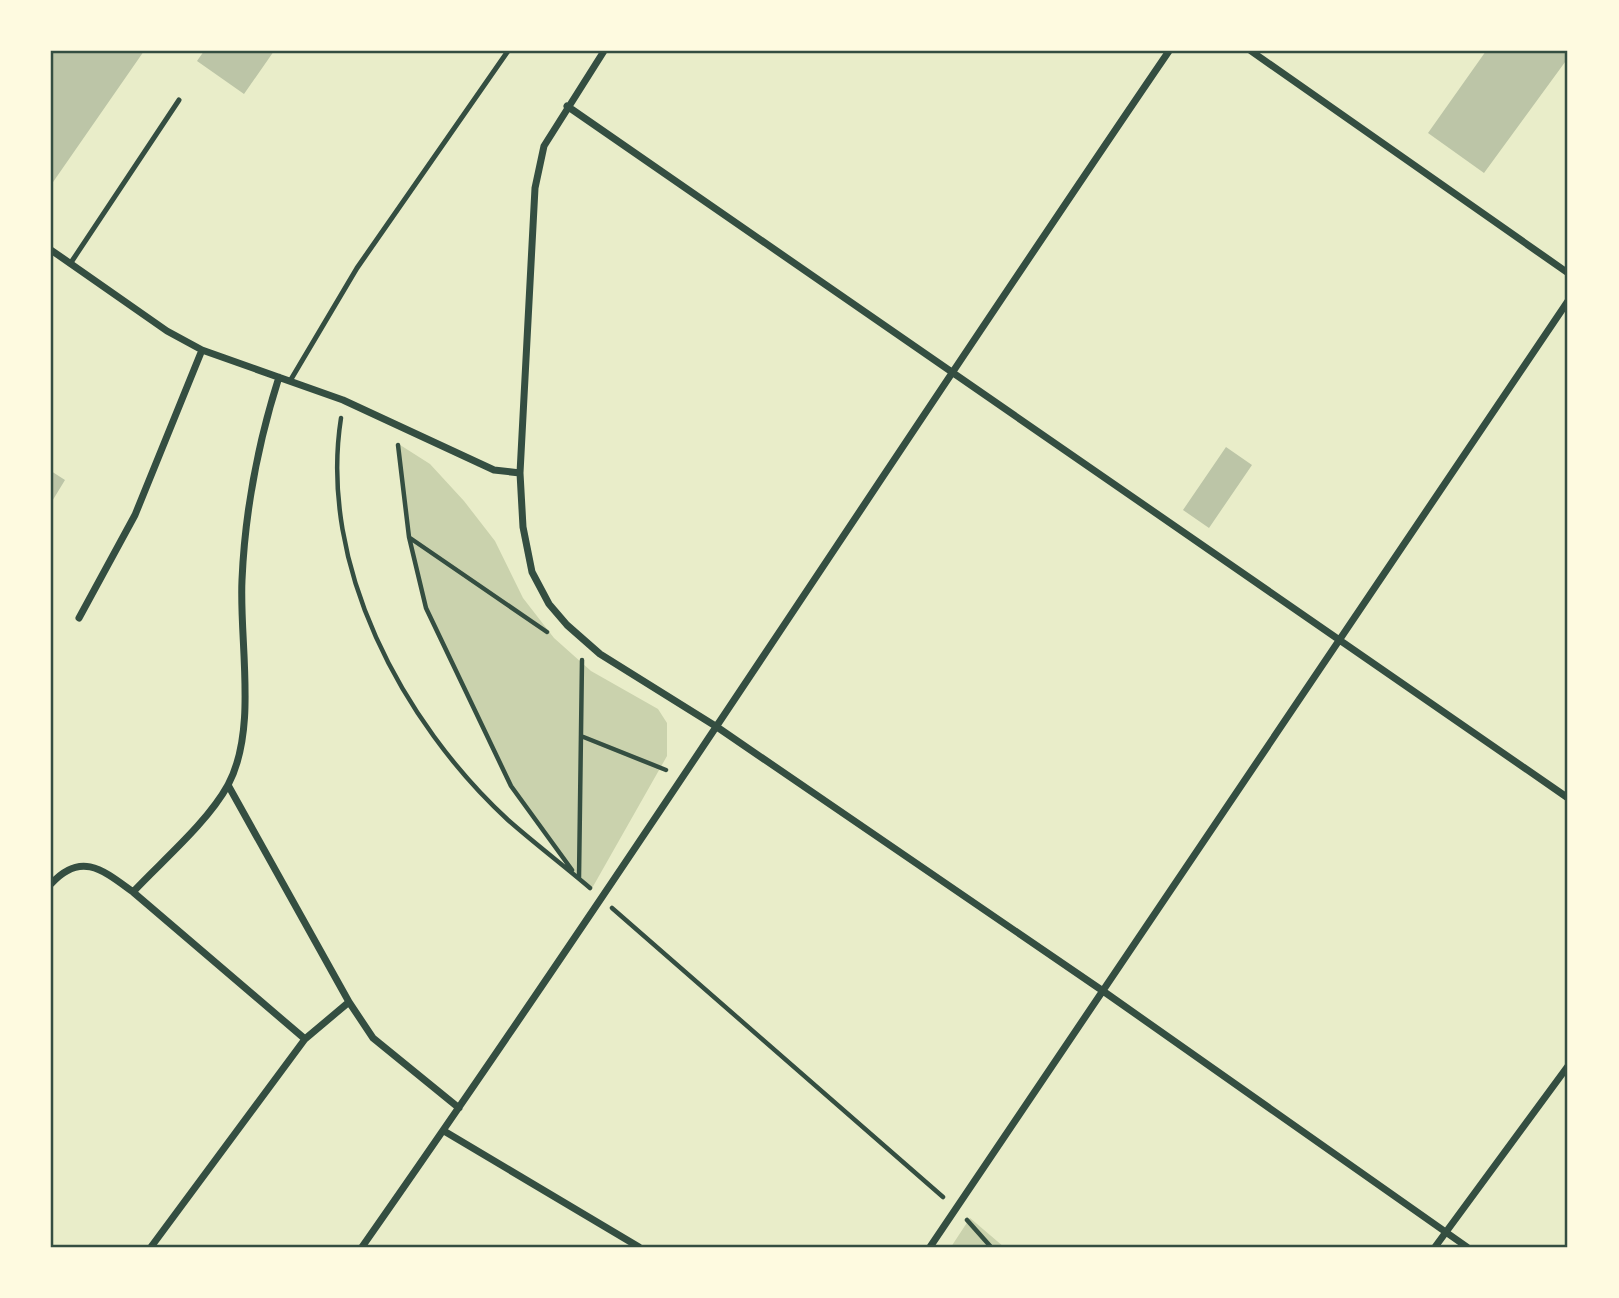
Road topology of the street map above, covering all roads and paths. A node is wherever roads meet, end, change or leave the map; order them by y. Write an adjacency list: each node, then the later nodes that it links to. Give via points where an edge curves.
1 (508, 51): 14 (lane, via 357,268)
2 (604, 51): 6 (street)
3 (1170, 51): 12 (street)
4 (1251, 51): 9 (street)
5 (179, 100): 8 (lane)
6 (567, 106): 12 (street); 17 (street, via 538,165)
7 (51, 250): 8 (street)
8 (71, 264): 11 (street, via 167,331)
9 (1568, 273)
10 (1568, 301): 21 (street)
11 (202, 349): 13 (street); 19 (street, via 135,515)
12 (950, 372): 21 (street); 23 (street)
13 (279, 377): 14 (street); 26 (street, via 262,430 247,517 242,591 243,732)
14 (290, 381): 15 (street)
15 (343, 400): 16 (street); 28 (path, via 336,447 337,494 345,550 361,606 438,741 507,818)
16 (395, 422): 17 (street, via 472,462); 18 (path)
17 (520, 473): 22 (street, via 523,527 532,572 549,604)
18 (409, 537): 20 (path); 28 (path, via 426,608 463,690 511,786)
19 (79, 618)
20 (550, 634)
21 (1340, 640): 27 (street); 32 (street)
22 (584, 642): 23 (street); 24 (path)
23 (717, 727): 25 (street); 32 (street)
24 (581, 736): 25 (path); 28 (path)
25 (683, 777): 31 (street)
26 (228, 785): 30 (street); 33 (street)
27 (1568, 797)
28 (579, 879): 31 (path)
29 (51, 884): 30 (street, via 61,872 87,865 103,870)
30 (133, 892): 34 (street)
31 (603, 899): 36 (street); 38 (path)
32 (1103, 991): 38 (street); 39 (street)
33 (349, 1002): 34 (street); 36 (street, via 373,1038)
34 (305, 1039): 40 (street)
35 (1568, 1066): 39 (street)
36 (458, 1108): 37 (street)
37 (444, 1130): 41 (street); 42 (street)
38 (957, 1209): 43 (street); 44 (path)
39 (1446, 1233): 45 (street); 46 (street)
40 (151, 1247)
41 (362, 1247)
42 (639, 1247)
43 (930, 1247)
44 (991, 1247)
45 (1435, 1247)
46 (1467, 1247)

